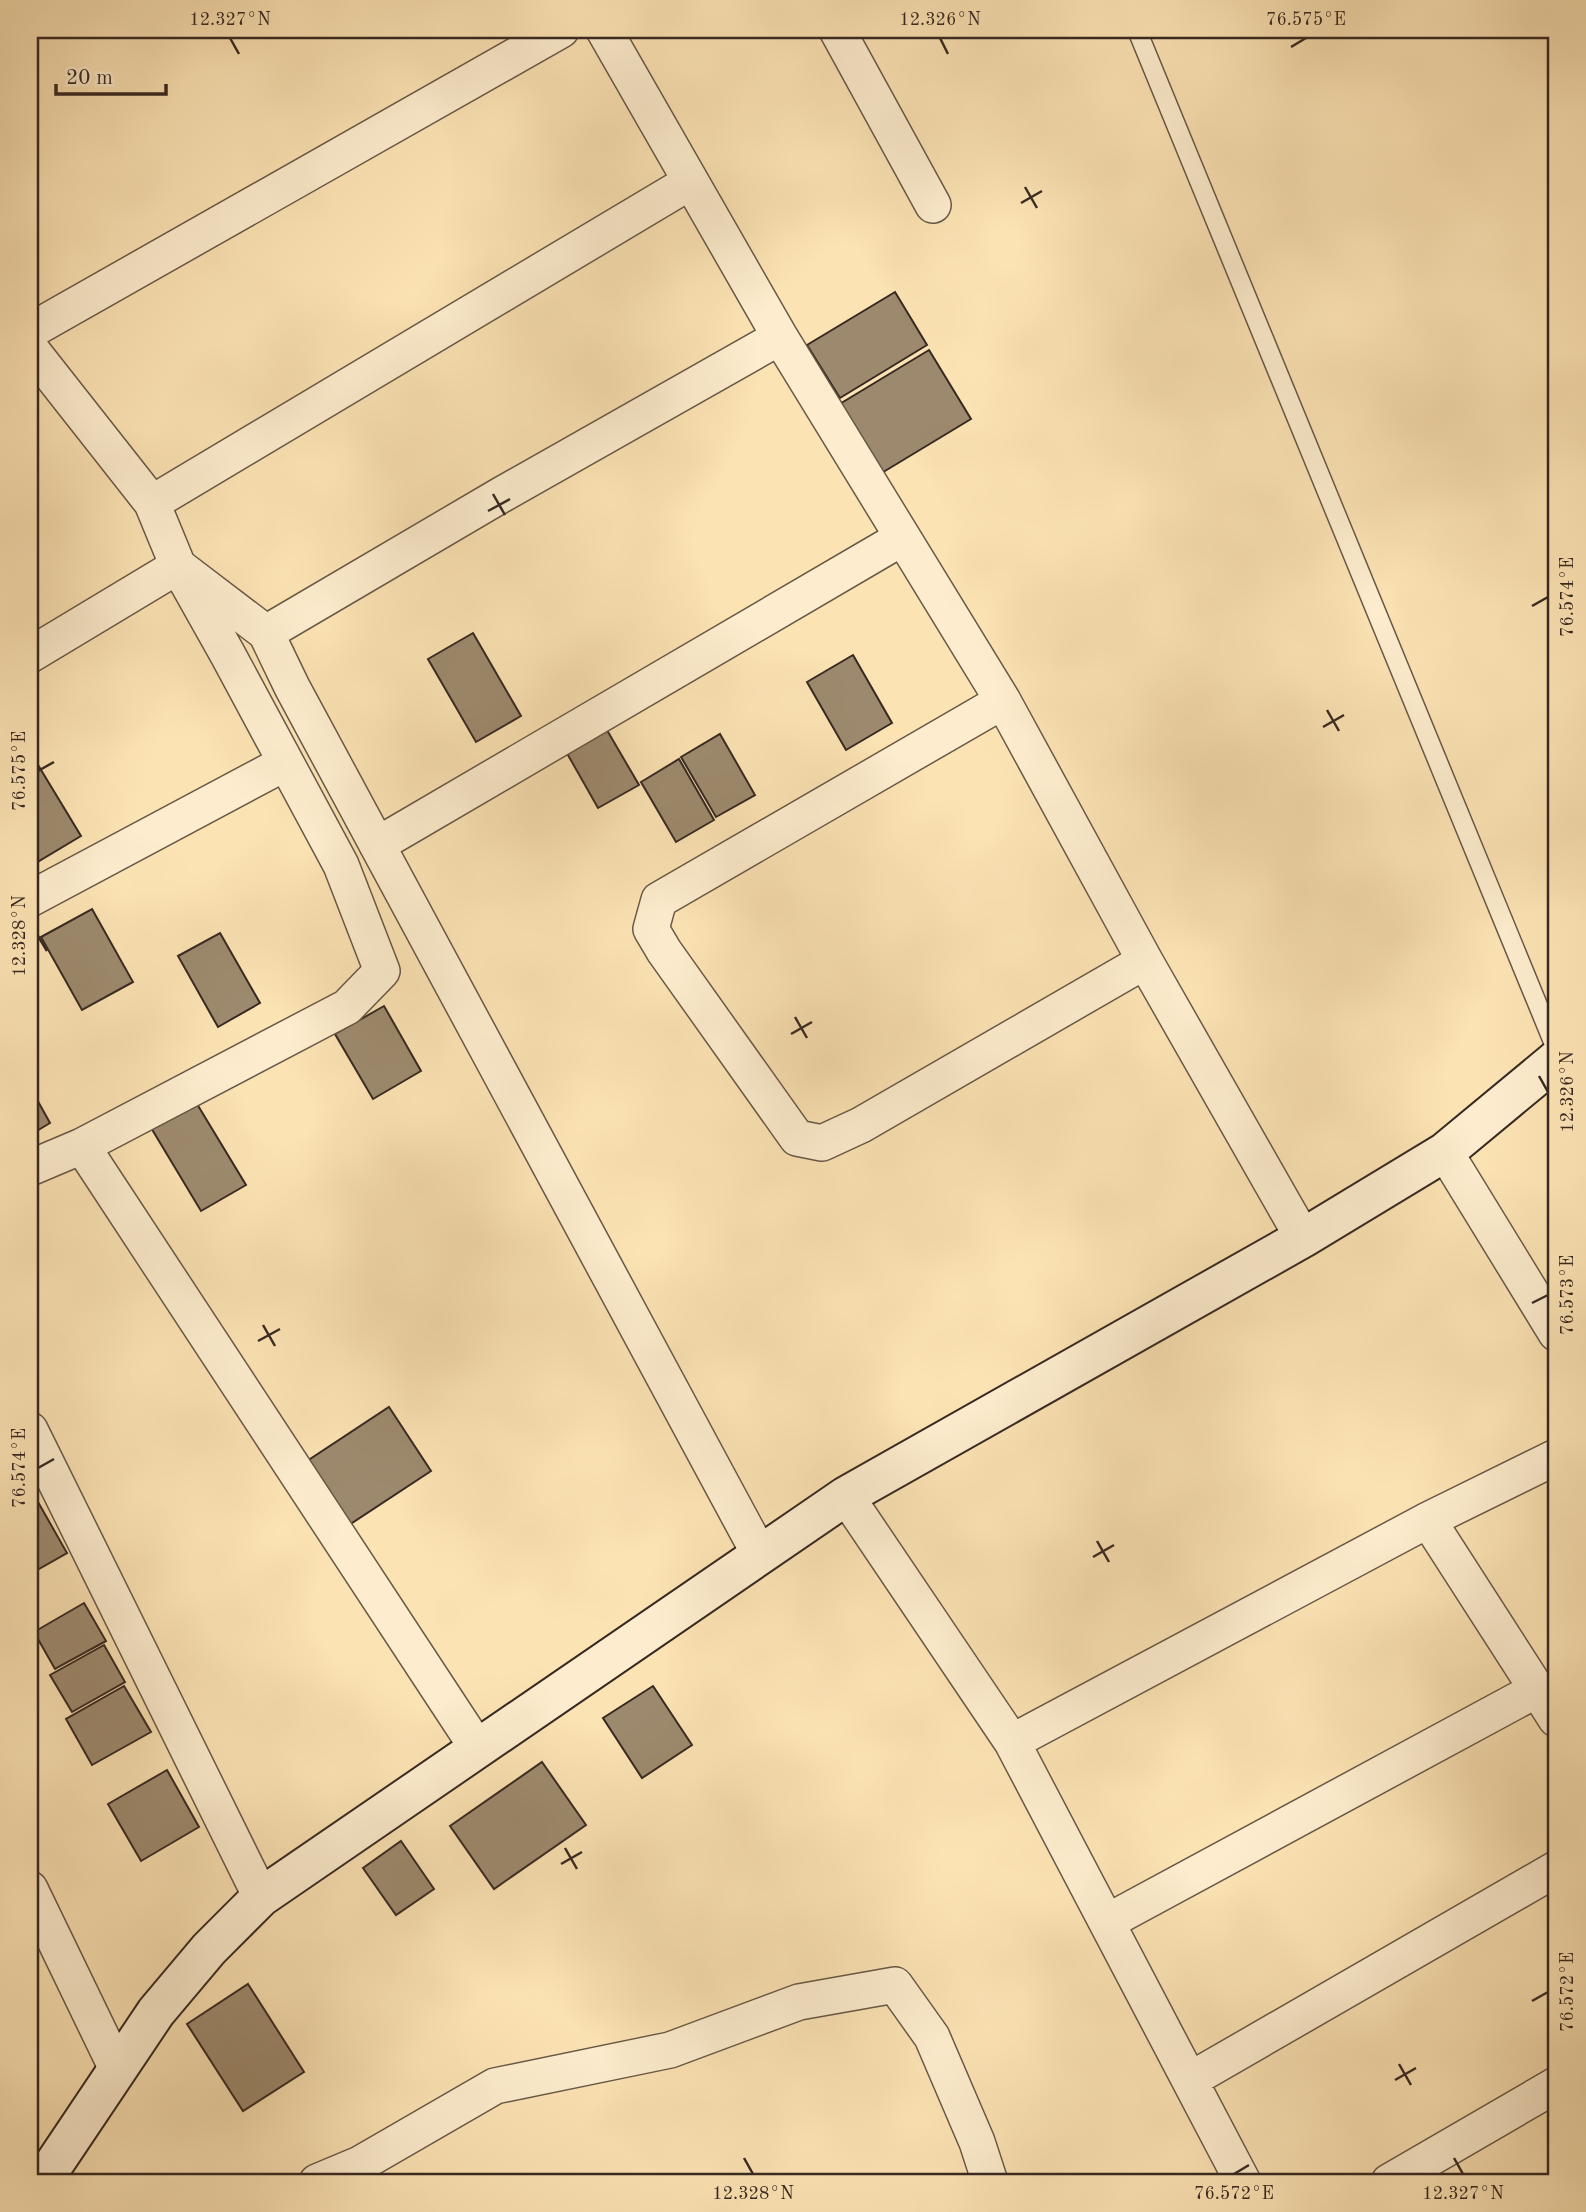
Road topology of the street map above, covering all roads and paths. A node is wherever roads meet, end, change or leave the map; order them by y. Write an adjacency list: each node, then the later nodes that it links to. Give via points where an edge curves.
1 (561, 30): 7 (street)
2 (604, 30): 5 (street)
3 (837, 30): 6 (street)
4 (1137, 30): 20 (lane)
5 (690, 182): 8 (street); 10 (street)
6 (933, 205)
7 (30, 331)
8 (780, 337): 11 (street); 13 (street)
9 (30, 348): 10 (street)
10 (152, 503): 12 (street)
11 (902, 538): 15 (street); 17 (street)
12 (178, 566): 13 (street); 14 (street); 16 (street)
13 (266, 633): 17 (street)
14 (30, 654)
15 (1003, 701): 19 (street); 19 (street, via 659,900 651,929 797,1138 822,1143 862,1125)
16 (285, 764): 18 (street); 22 (street, via 341,865 382,971 347,1007)
17 (377, 845): 31 (street)
18 (30, 899)
19 (1145, 961): 25 (street)
20 (1556, 1049)
21 (1556, 1060): 23 (street)
22 (82, 1146): 24 (street); 35 (street)
23 (1445, 1152): 25 (street); 26 (street)
24 (30, 1168)
25 (1303, 1238): 29 (street)
26 (1556, 1333)
27 (30, 1430): 38 (street)
28 (1556, 1457): 30 (street)
29 (846, 1496): 31 (street); 34 (street)
30 (1428, 1520): 32 (street); 34 (street)
31 (760, 1555): 35 (street)
32 (1538, 1689): 33 (street); 39 (street)
33 (1556, 1719)
34 (1012, 1742): 39 (street)
35 (478, 1749): 38 (street)
36 (1556, 1869): 41 (street)
37 (30, 1889): 40 (street)
38 (261, 1897): 40 (street, via 209,1948)
39 (1107, 1922): 41 (street)
40 (117, 2069): 43 (street)
41 (1190, 2080): 46 (street)
42 (1556, 2085): 47 (street)
43 (41, 2182)
44 (317, 2182): 45 (street, via 360,2164 495,2086 670,2050 799,2002 895,1985 932,2037)
45 (990, 2182)
46 (1243, 2182)
47 (1389, 2182)

